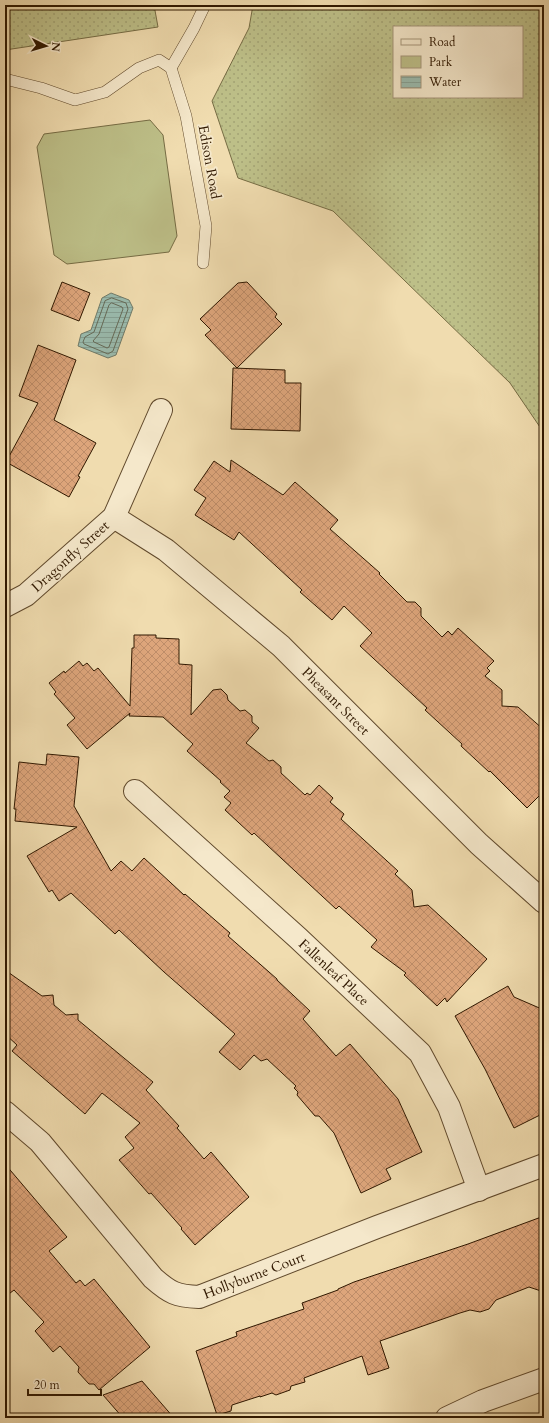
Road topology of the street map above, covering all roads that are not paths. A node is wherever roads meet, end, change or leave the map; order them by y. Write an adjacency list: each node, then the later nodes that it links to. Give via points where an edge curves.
1 (205, 5): 2 (lane)
2 (171, 68): 3 (lane, via 159,60 139,68 105,92 75,100); 4 (lane, Edison Road, via 186,116 206,226)
3 (5, 79)
4 (203, 263)
5 (160, 410): 6 (street)
6 (114, 517): 7 (street, Dragonfly Street, via 26,595); 9 (street, Pheasant Street, via 166,550 281,646 479,844)
7 (5, 606)
8 (135, 791): 12 (street, Fallenleaf Place, via 298,938 420,1053 450,1107)
9 (544, 902)
10 (5, 1112): 12 (street, Hollyburne Court, via 40,1142 153,1278 166,1290 182,1296 199,1297)
11 (544, 1165): 12 (street, Hollyburne Court)
12 (479, 1190)
13 (544, 1378): 14 (street)
14 (447, 1418)

